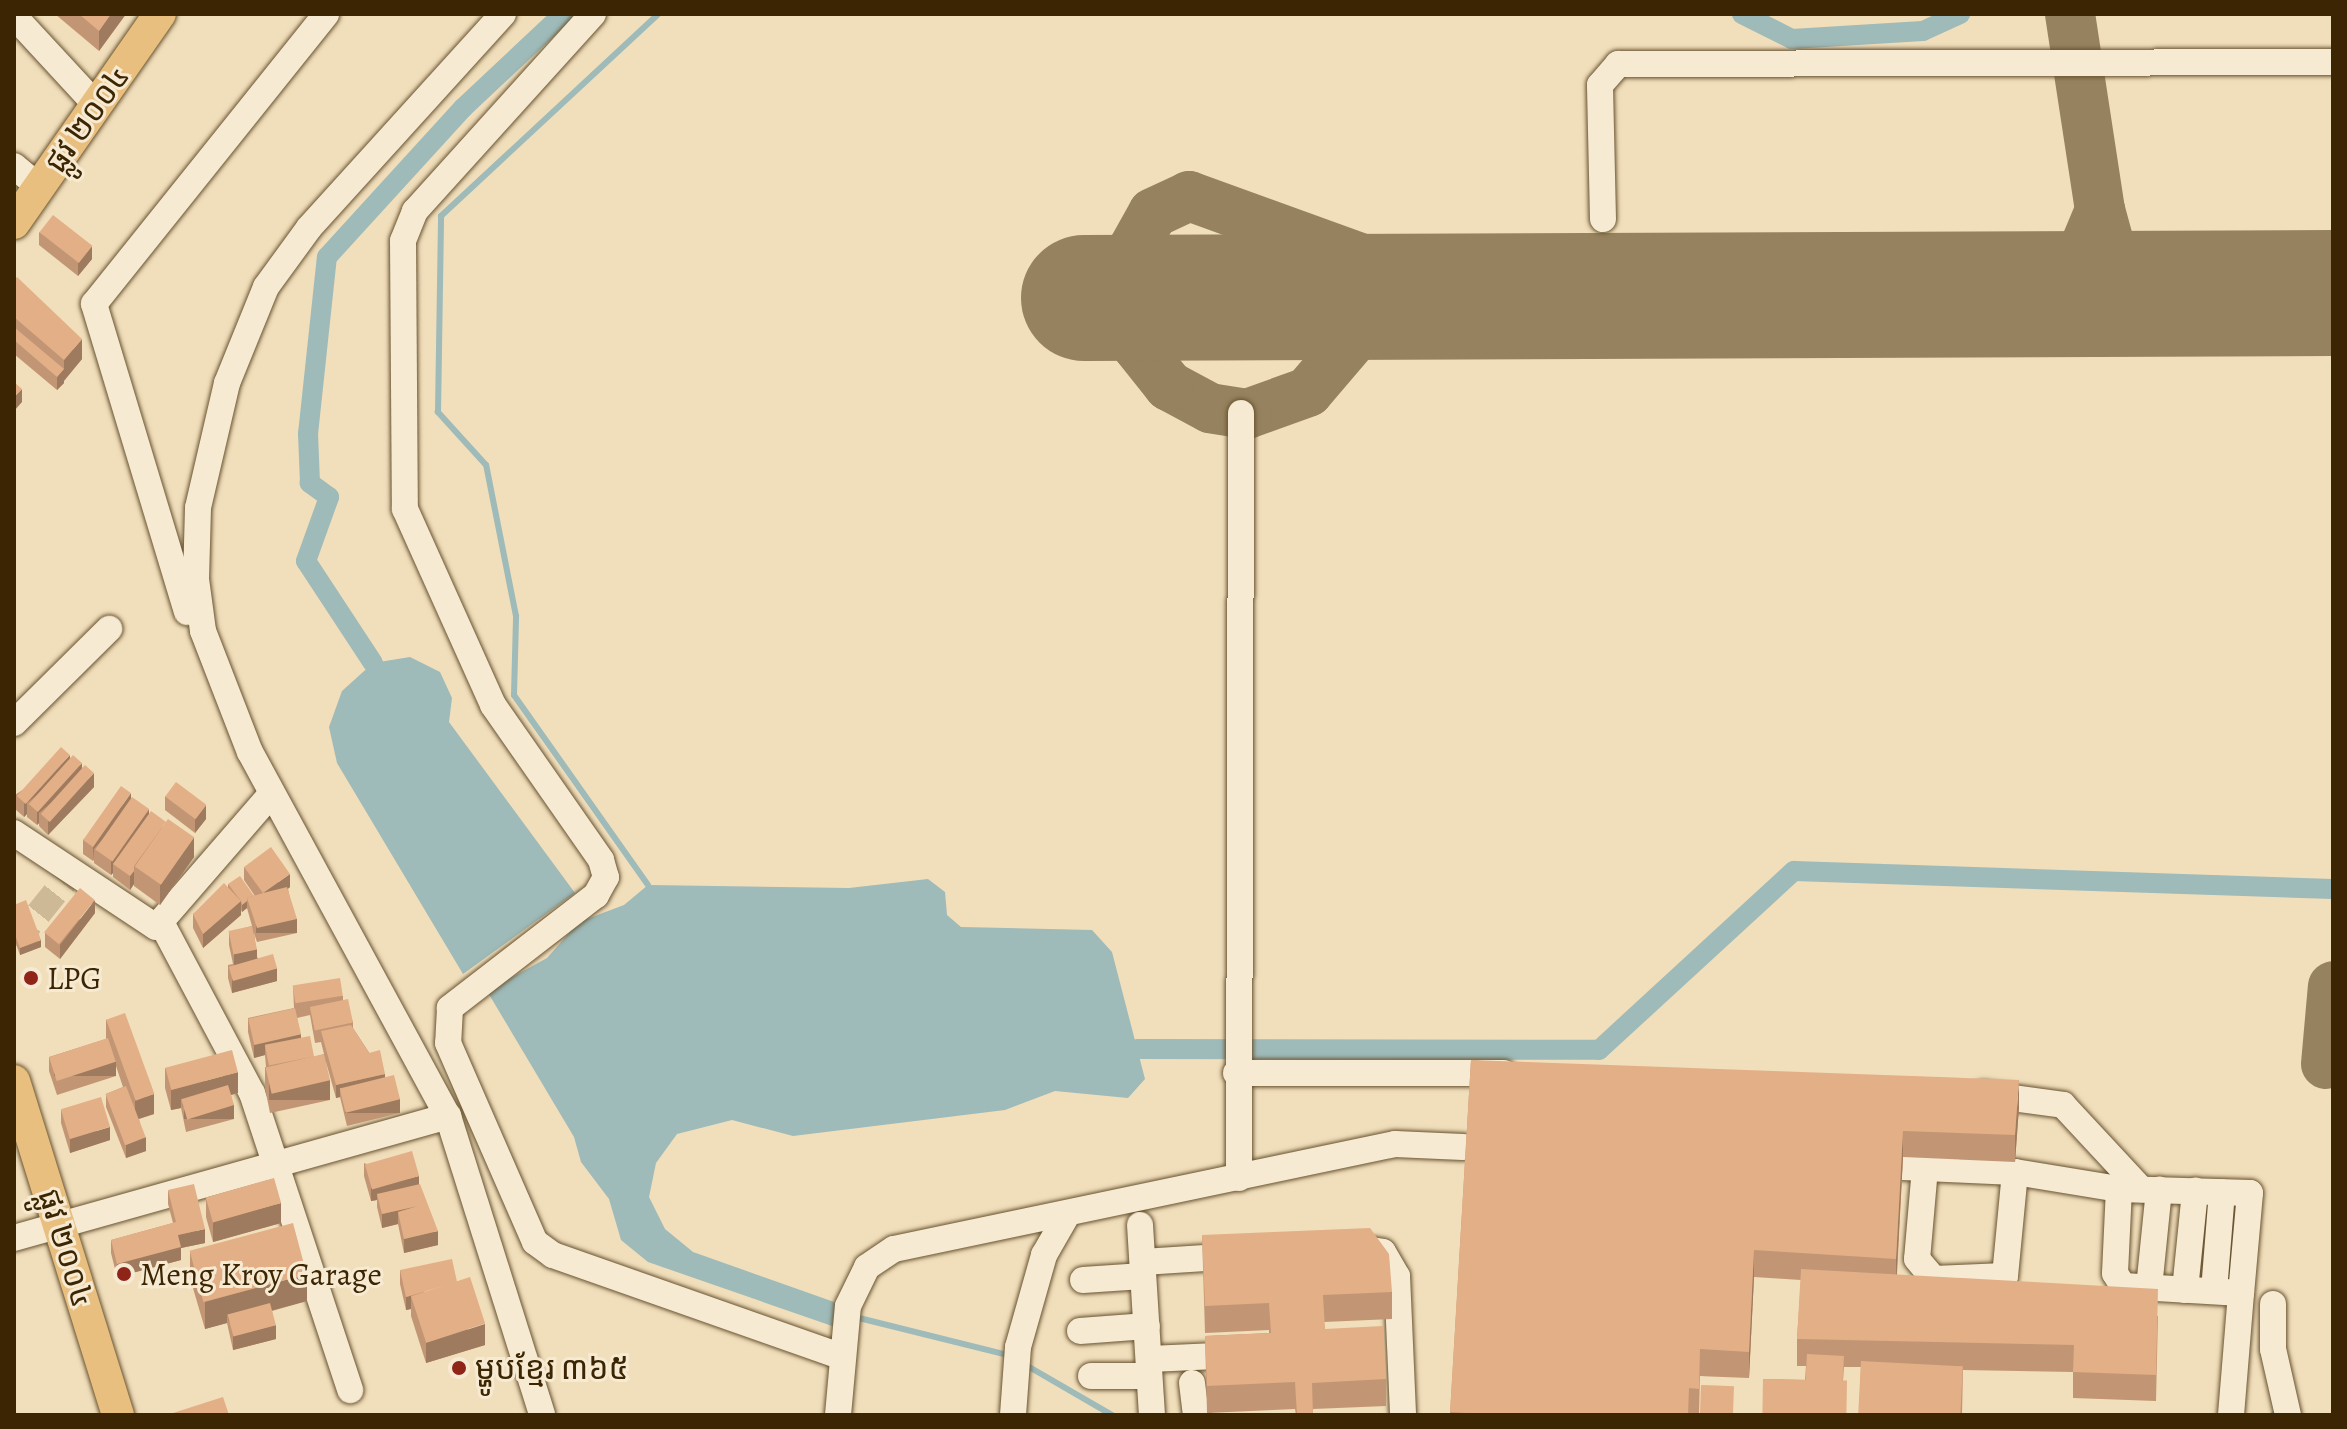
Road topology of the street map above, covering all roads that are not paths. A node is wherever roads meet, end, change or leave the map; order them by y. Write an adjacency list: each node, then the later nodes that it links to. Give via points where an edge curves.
1 (160, 14): 7 (main road, ផ្លូវ ២០០៤)
2 (326, 14): 13 (street, via 94,304)
3 (503, 14): 13 (street, via 309,228 266,287 227,383 198,508)
4 (593, 14): 47 (street, via 415,211 403,241 405,509 493,705 606,877 596,895 450,1008 448,1043 535,1242 553,1255)
5 (14, 16): 7 (street)
6 (2333, 62): 10 (street, via 1618,64 1600,85)
7 (96, 105): 9 (main road, ផ្លូវ ២០០៤)
8 (14, 166): 9 (street)
9 (39, 187): 11 (main road, ផ្លូវ ២០០៤)
10 (1603, 219)
11 (14, 223)
12 (1241, 413): 21 (street)
13 (190, 595): 16 (street, via 214,701 234,718)
14 (109, 629): 15 (street)
15 (14, 723)
16 (272, 793): 18 (street); 23 (street)
17 (14, 833): 18 (street, via 151,927)
18 (162, 924): 25 (street, via 230,1042)
19 (1532, 1073): 21 (street)
20 (14, 1081): 33 (main road, ផ្លូវ ២០០៤)
21 (1237, 1083): 27 (street)
22 (1960, 1093): 28 (street, via 2063,1105)
23 (448, 1116): 25 (street); 53 (street)
24 (1463, 1147): 27 (street, via 1395,1144)
25 (275, 1159): 33 (street); 51 (street)
26 (2015, 1172): 26 (street, via 2005,1276 1934,1279 1917,1259 1914,1167); 28 (street)
27 (1239, 1178): 31 (street)
28 (2140, 1189): 29 (street); 39 (street); 39 (street, via 2115,1273 2123,1286)
29 (2195, 1191): 30 (street); 40 (street)
30 (2222, 1192): 41 (street); 42 (street, via 2250,1193)
31 (1067, 1215): 47 (street, via 894,1249 867,1267 847,1318); 55 (street, via 1044,1255 1018,1347)
32 (1140, 1225): 37 (street)
33 (58, 1226): 34 (street); 52 (main road, ផ្លូវ ២០០៤)
34 (14, 1238)
35 (1325, 1251): 58 (street, via 1371,1248 1391,1259)
36 (1265, 1255): 37 (street)
37 (1143, 1269): 38 (street); 44 (street)
38 (1083, 1280)
39 (2149, 1288): 40 (street)
40 (2185, 1290): 41 (street)
41 (2214, 1291): 42 (street)
42 (2241, 1293): 59 (street)
43 (2273, 1304): 60 (street, via 2273,1349)
44 (1147, 1326): 45 (street); 48 (street)
45 (1080, 1331)
46 (1241, 1355): 48 (street)
47 (843, 1357): 54 (street)
48 (1150, 1368): 49 (street); 56 (street)
49 (1091, 1376)
50 (1192, 1383): 57 (street)
51 (350, 1390)
52 (118, 1415)
53 (542, 1415)
54 (838, 1415)
55 (1013, 1415)
56 (1152, 1415)
57 (1196, 1415)
58 (1403, 1415)
59 (2231, 1415)
60 (2288, 1415)

